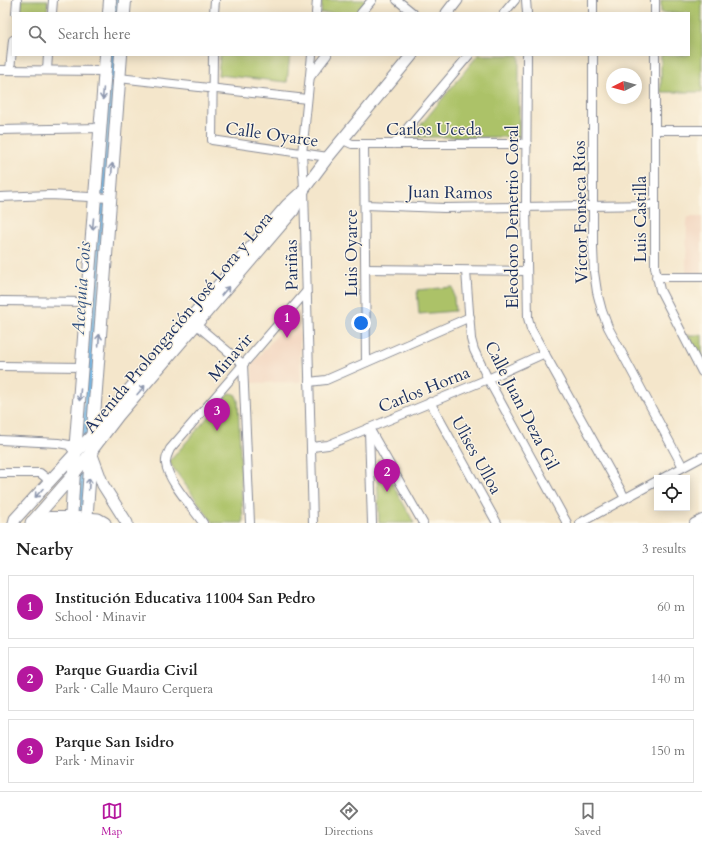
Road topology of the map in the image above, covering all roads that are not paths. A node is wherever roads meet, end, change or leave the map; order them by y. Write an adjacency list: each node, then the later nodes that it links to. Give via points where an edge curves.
1 (17, 0): 14 (street)
2 (53, 0): 15 (street)
3 (110, 0): 16 (main road)
4 (124, 0): 17 (main road)
5 (215, 0): 18 (street)
6 (318, 0): 19 (street)
7 (372, 0): 20 (street)
8 (397, 0): 21 (street)
9 (457, 0): 22 (street)
10 (515, 0): 23 (street)
11 (526, 0): 24 (street)
12 (593, 0): 25 (street)
13 (655, 0): 26 (street)
14 (16, 12)
15 (52, 12)
16 (109, 12)
17 (124, 12)
18 (214, 12)
19 (316, 12)
20 (363, 12)
21 (412, 12)
22 (448, 12)
23 (505, 12)
24 (526, 12)
25 (593, 12)
26 (655, 12)
27 (12, 50): 40 (street)
28 (48, 56): 41 (street)
29 (106, 56): 42 (main road)
30 (121, 56): 44 (main road)
31 (213, 56): 45 (street)
32 (312, 56): 43 (street, Pariñas)
33 (327, 56): 43 (street)
34 (411, 56): 51 (street, Avenida Prolongación José Lora y Lora)
35 (468, 56): 53 (street)
36 (527, 56): 54 (street, Eleodoro Demetrio Coral)
37 (593, 56): 63 (street, Víctor Fonseca Ríos)
38 (656, 56): 49 (street, Luis Castilla)
39 (0, 70): 40 (street)
40 (10, 70): 41 (street)
41 (47, 70): 42 (street)
42 (105, 71): 47 (main road, one-way to 47)
43 (310, 77): 46 (street, Pariñas)
44 (119, 78): 45 (street); 60 (main road, one-way to 44)
45 (213, 88): 46 (street); 55 (street, Calle Oyarce, via 212,140)
46 (308, 99): 55 (street, Pariñas)
47 (100, 128): 48 (street); 59 (main road)
48 (0, 130)
49 (656, 130): 50 (street); 62 (street, Luis Castilla)
50 (702, 130)
51 (343, 140): 52 (street, Carlos Uceda, via 352,144); 56 (street, Avenida Prolongación José Lora y Lora)
52 (364, 144): 53 (street, Carlos Uceda); 61 (street, Luis Oyarce)
53 (394, 144): 54 (street, Carlos Uceda)
54 (527, 144): 64 (street, Eleodoro Demetrio Coral)
55 (302, 154): 56 (street, Calle Oyarce); 57 (street, Pariñas)
56 (328, 157): 57 (street, Avenida Prolongación José Lora y Lora)
57 (304, 189): 70 (street, Pariñas); 74 (street, Avenida Prolongación José Lora y Lora, via 293,211)
58 (0, 197): 59 (street)
59 (96, 197): 60 (street); 72 (main road, one-way to 72)
60 (110, 198): 85 (main road, one-way to 60)
61 (365, 205): 64 (street, Juan Ramos, via 444,208); 65 (street, Luis Oyarce)
62 (655, 205): 63 (street, Juan Ramos); 68 (street, Luis Castilla)
63 (593, 206): 64 (street, Juan Ramos); 91 (street, Víctor Fonseca Ríos, via 594,272 602,311 616,343)
64 (526, 207): 67 (street, Eleodoro Demetrio Coral)
65 (366, 269): 66 (street); 76 (street, Luis Oyarce)
66 (466, 271): 67 (street); 73 (street, Calle Juan Deza Gil)
67 (527, 271): 75 (street, Eleodoro Demetrio Coral, via 528,318 531,329)
68 (656, 277): 69 (street); 80 (street, Luis Castilla, via 665,301)
69 (702, 277)
70 (306, 292): 77 (street, Minavir); 82 (street, Pariñas)
71 (0, 301): 72 (street)
72 (87, 302): 79 (main road)
73 (470, 317): 76 (street); 81 (street, Calle Juan Deza Gil, via 471,340)
74 (193, 322): 77 (street); 85 (street, Avenida Prolongación José Lora y Lora); 89 (street, Avenida Prolongación José Lora y Lora, one-way to 74)
75 (545, 352): 81 (street, Carlos Horna); 97 (street, Eleodoro Demetrio Coral)
76 (366, 362): 82 (street, via 326,380)
77 (243, 364): 105 (street, Minavir, via 170,449 167,457 168,473); 106 (street)
78 (0, 366): 79 (street)
79 (82, 367): 88 (main road, one-way to 88)
80 (702, 372)
81 (488, 379): 83 (street, Carlos Horna); 111 (street, Calle Juan Deza Gil)
82 (309, 382): 87 (street, Pariñas)
83 (430, 402): 84 (street, Carlos Horna); 110 (street, Ulises Ulloa)
84 (369, 428): 87 (street, Carlos Horna, via 328,445); 108 (street); 109 (street)
85 (92, 435): 88 (street, Avenida Prolongación José Lora y Lora); 89 (main road)
86 (0, 440): 88 (street, via 58,443 69,445)
87 (312, 447): 107 (street, Pariñas)
88 (75, 453): 93 (main road); 95 (street, Avenida Prolongación José Lora y Lora)
89 (91, 453): 93 (street, Avenida Prolongación José Lora y Lora); 100 (main road, one-way to 89); 104 (street, via 103,485)
90 (702, 457): 91 (street)
91 (683, 467): 94 (street)
92 (0, 473): 95 (street, via 40,473)
93 (74, 474): 98 (main road); 101 (street, Avenida Prolongación José Lora y Lora)
94 (668, 475)
95 (50, 481): 102 (street, Avenida Prolongación José Lora y Lora, one-way to 102)
96 (654, 483): 97 (street)
97 (625, 498): 112 (street)
98 (72, 519): 100 (main road); 101 (main road, via 49,518)
99 (702, 519): 113 (street)
100 (86, 520): 103 (street, via 98,519)
101 (32, 522)
102 (14, 523)
103 (105, 523)
104 (127, 523)
105 (203, 523)
106 (250, 523)
107 (313, 523)
108 (372, 523)
109 (423, 523)
110 (497, 523)
111 (568, 523)
112 (580, 523)
113 (694, 523)

